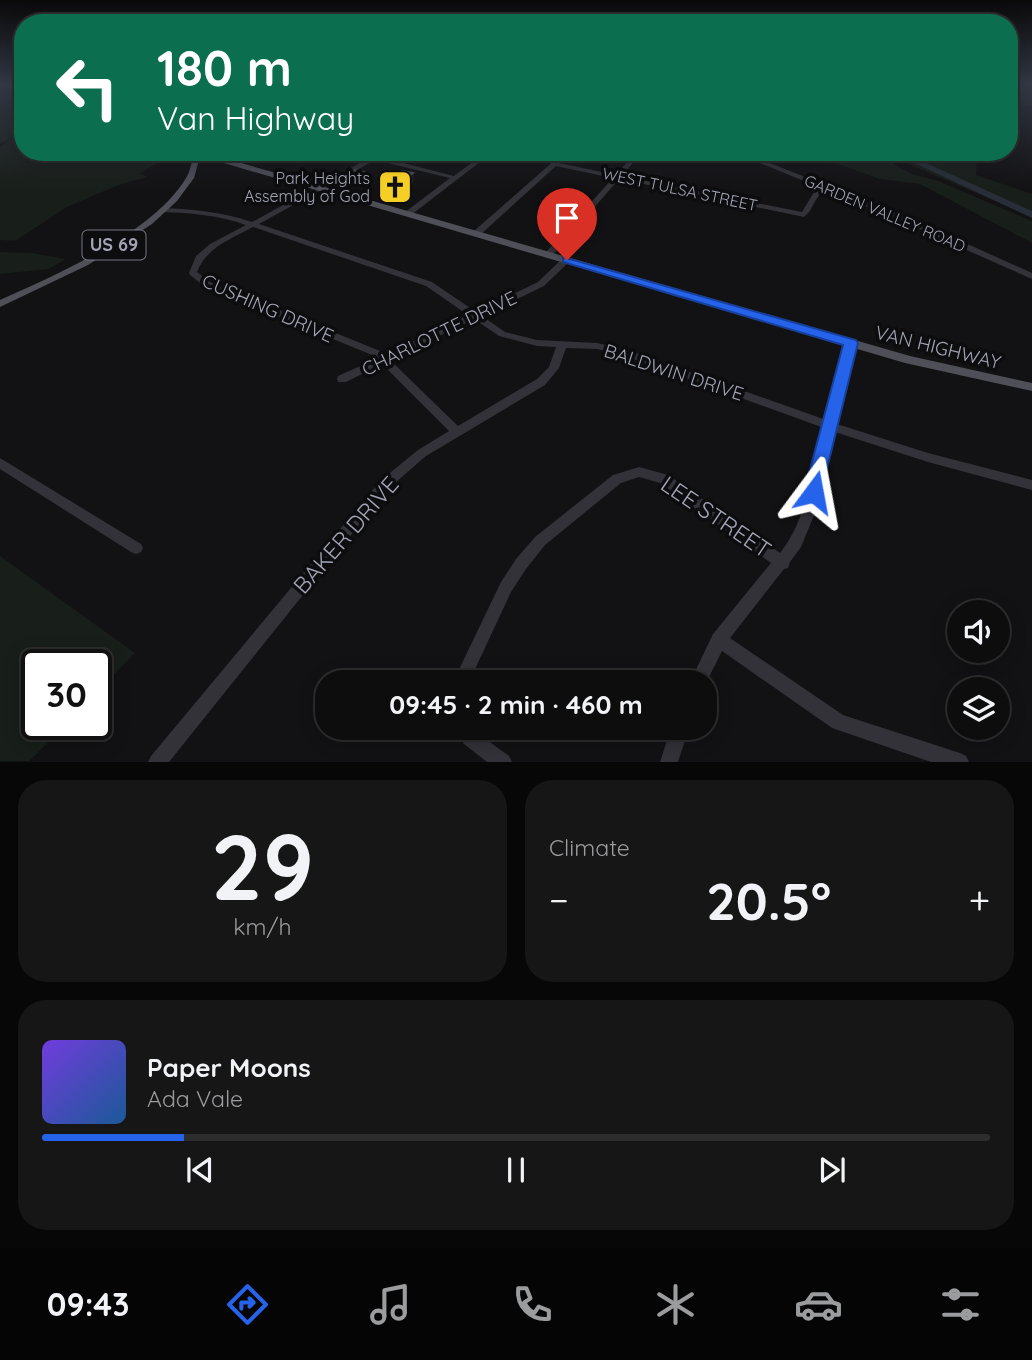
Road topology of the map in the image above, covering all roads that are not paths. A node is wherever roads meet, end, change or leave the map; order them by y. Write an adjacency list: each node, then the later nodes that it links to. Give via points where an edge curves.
1 (199, 161): 14 (main road, US 69, via 188,183)
2 (243, 161): 12 (main road, VAN HIGHWAY)
3 (370, 161): 12 (street, CUSHING DRIVE)
4 (387, 161): 11 (street)
5 (478, 161): 11 (street)
6 (558, 161): 9 (street)
7 (631, 161): 10 (street)
8 (758, 161): 13 (street, GARDEN VALLEY ROAD)
9 (555, 164): 10 (street, WEST TULSA STREET); 17 (street)
10 (618, 176): 13 (street, WEST TULSA STREET, via 804,215 816,193); 18 (street)
11 (456, 178): 15 (street)
12 (323, 188): 15 (main road, VAN HIGHWAY); 16 (street, CUSHING DRIVE)
13 (826, 188): 20 (street, GARDEN VALLEY ROAD)
14 (162, 211): 16 (street, BALDWIN DRIVE, via 218,213); 21 (main road, US 69, via 88,261)
15 (408, 213): 17 (main road, VAN HIGHWAY)
16 (254, 224): 22 (street, BALDWIN DRIVE, via 429,284); 25 (street, CUSHING DRIVE, via 205,251 193,273 197,278)
17 (477, 233): 18 (main road, VAN HIGHWAY)
18 (549, 254): 19 (main road, VAN HIGHWAY)
19 (567, 260): 22 (street, CHARLOTTE DRIVE, via 541,284); 23 (main road, VAN HIGHWAY)
20 (1032, 276)
21 (0, 304)
22 (474, 316): 24 (street, BALDWIN DRIVE, via 502,334); 25 (street, CHARLOTTE DRIVE)
23 (851, 343): 27 (main road, VAN HIGHWAY); 28 (street)
24 (562, 344): 28 (street, BALDWIN DRIVE, via 624,352); 29 (street, BAKER DRIVE, via 549,375)
25 (384, 358): 26 (street, CHARLOTTE DRIVE); 29 (street, CUSHING DRIVE)
26 (342, 379)
27 (1032, 387)
28 (829, 425): 31 (street, BALDWIN DRIVE); 33 (street, via 810,508)
29 (457, 432): 39 (street, BAKER DRIVE, via 422,453 384,485)
30 (0, 463): 32 (street)
31 (1032, 485)
32 (136, 548)
33 (783, 563): 34 (street); 35 (street, LEE STREET, via 664,479 639,472 617,479 540,541 521,564)
34 (719, 640): 36 (street); 42 (street, via 838,722)
35 (467, 670)
36 (704, 670)
37 (474, 740): 40 (street)
38 (676, 740): 41 (street)
39 (157, 761)
40 (503, 761)
41 (669, 761)
42 (960, 761)

